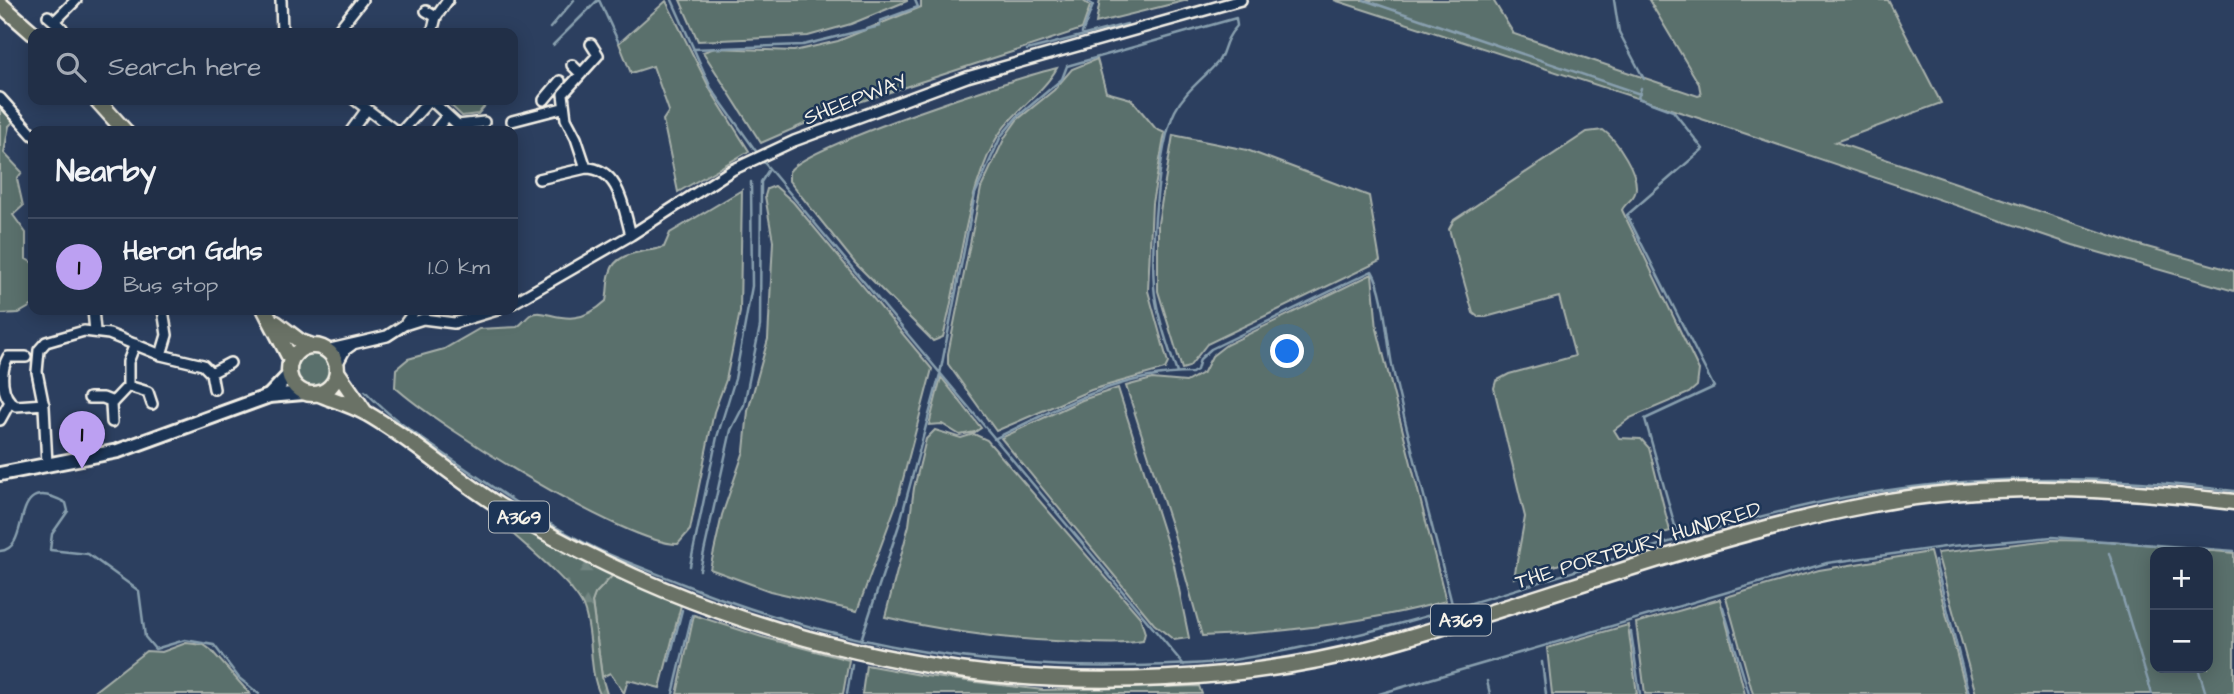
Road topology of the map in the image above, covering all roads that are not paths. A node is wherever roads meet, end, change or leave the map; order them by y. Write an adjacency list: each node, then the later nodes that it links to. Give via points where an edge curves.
1 (76, 0): 9 (street)
2 (281, 0): 10 (street)
3 (362, 0): 11 (street)
4 (448, 0): 8 (street)
5 (1241, 0): 39 (street, SHEEPWAY, via 967,77 863,113 732,170)
6 (0, 4): 13 (main road)
7 (426, 10): 8 (street)
8 (436, 17): 12 (street)
9 (55, 21)
10 (282, 28)
11 (340, 28)
12 (433, 28)
13 (28, 29)
14 (591, 44): 16 (street, via 598,55)
15 (572, 65): 16 (street)
16 (581, 74): 19 (street)
17 (560, 81): 18 (street)
18 (551, 91): 19 (street); 21 (street)
19 (562, 95): 26 (street)
20 (0, 98): 36 (street)
21 (544, 100)
22 (102, 105): 31 (main road)
23 (362, 105): 27 (street)
24 (426, 105): 34 (street)
25 (436, 105): 28 (street)
26 (562, 108): 29 (street); 37 (street)
27 (367, 109): 32 (street); 33 (street)
28 (447, 116): 30 (street, via 460,125); 35 (street)
29 (512, 121)
30 (484, 122)
31 (120, 126)
32 (355, 126)
33 (389, 126)
34 (407, 126)
35 (439, 126)
36 (28, 129)
37 (586, 168): 38 (street, via 559,176 551,171); 39 (street, via 603,172 615,185)
38 (539, 179)
39 (632, 236): 40 (street, SHEEPWAY)
40 (518, 300)
41 (93, 315): 47 (street)
42 (164, 315): 52 (street, via 167,331)
43 (268, 315): 51 (main road, via 301,342); 56 (main road)
44 (411, 315): 46 (street)
45 (481, 315): 46 (street, via 454,323 429,319)
46 (404, 325): 48 (street, via 387,336)
47 (95, 331): 49 (street); 67 (street, via 73,333 41,346 38,378)
48 (360, 341): 51 (street); 57 (street, via 345,350)
49 (135, 344): 52 (street); 59 (street, via 128,362)
50 (2, 348): 54 (street)
51 (319, 348): 56 (main road, via 301,349); 57 (main road)
52 (161, 355): 58 (street, via 200,364)
53 (26, 357): 54 (street)
54 (5, 359): 65 (street, via 0,380)
55 (229, 362): 58 (street)
56 (290, 367): 61 (main road, via 292,382); 63 (main road)
57 (337, 369): 62 (main road, via 332,387); 69 (main road, THE PORTBURY HUNDRED / A369)
58 (211, 373): 60 (street)
59 (128, 386): 66 (street); 68 (street, via 148,392)
60 (215, 389)
61 (303, 393): 62 (main road); 63 (main road)
62 (319, 394): 69 (main road, THE PORTBURY HUNDRED / A369)
63 (269, 396): 72 (main road, via 118,451)
64 (89, 398): 66 (street)
65 (10, 402): 67 (street, via 20,407); 70 (street)
66 (113, 402): 71 (street)
67 (44, 404): 72 (street)
68 (152, 404)
69 (365, 412): 74 (main road, THE PORTBURY HUNDRED / A369, via 498,505 583,554 714,611 866,653 962,670 1040,676 1190,676 1366,649 1774,525 1878,503 2039,488 2137,491)
70 (0, 421)
71 (112, 422)
72 (47, 464): 73 (main road)
73 (0, 474)
74 (2234, 502)

